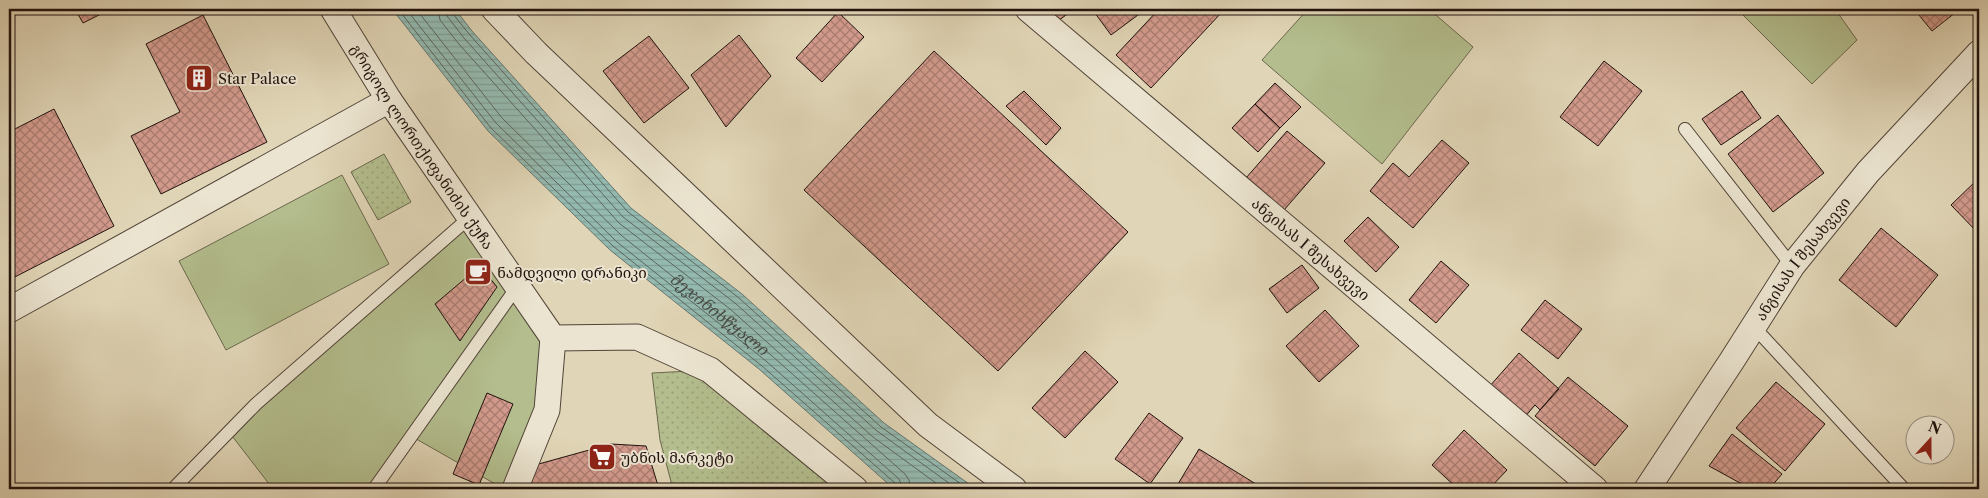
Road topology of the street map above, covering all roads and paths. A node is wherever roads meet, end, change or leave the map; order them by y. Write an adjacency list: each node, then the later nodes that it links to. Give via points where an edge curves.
1 (333, 9): 5 (street, გრიგოლ ლორთქიფანიძის ქუჩა)
2 (494, 9): 18 (street, via 536,53 928,425)
3 (1028, 9): 19 (street, ანგისას I შესახვევი)
4 (1979, 53): 8 (street, ანგისას I შესახვევი, via 1868,172)
5 (388, 100): 7 (street, გრიგოლ ლორთქიფანიძის ქუჩა); 10 (street)
6 (1685, 129): 8 (lane)
7 (470, 218): 9 (street, გრიგოლ ლორთქიფანიძის ქუჩა); 14 (lane, via 256,404)
8 (1792, 266): 11 (street, ანგისას I შესახვევი)
9 (517, 286): 12 (street, გრიგოლ ლორთქიფანიძის ქუჩა); 15 (lane)
10 (9, 310)
11 (1754, 327): 13 (street, ანგისას I შესახვევი); 20 (lane)
12 (552, 338): 16 (street, via 547,410); 17 (street, via 637,337 710,370)
13 (1653, 488)
14 (173, 489)
15 (374, 489)
16 (515, 489)
17 (855, 489)
18 (1014, 489)
19 (1595, 489)
20 (1904, 489)

